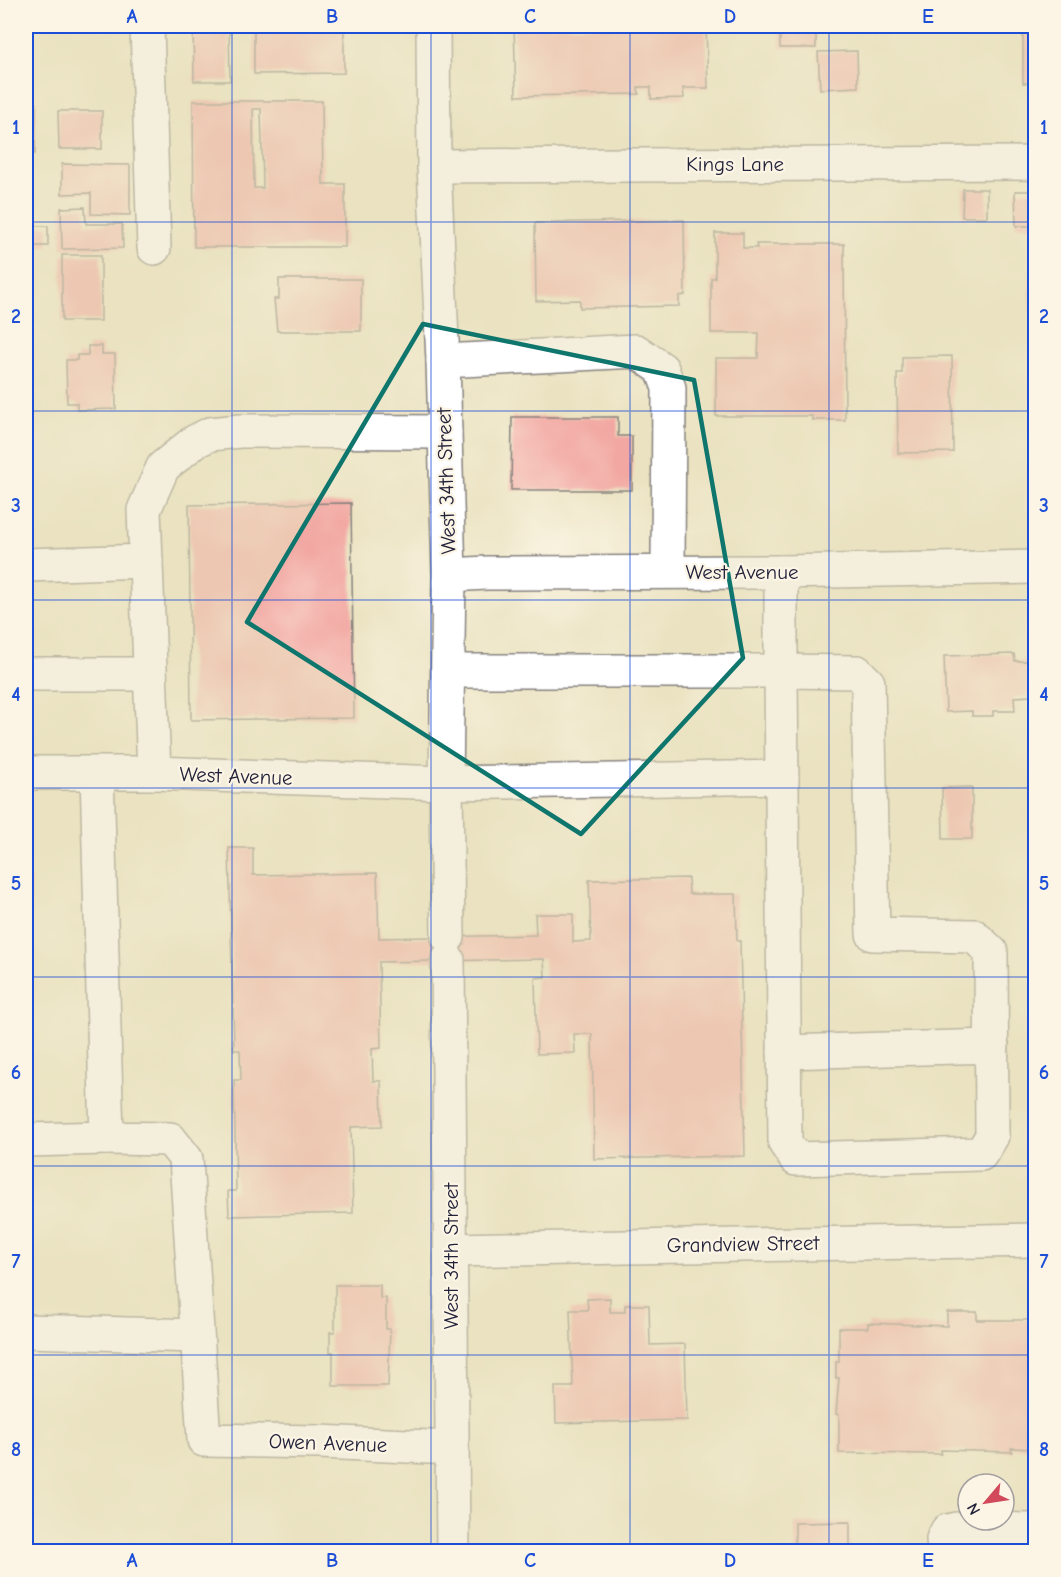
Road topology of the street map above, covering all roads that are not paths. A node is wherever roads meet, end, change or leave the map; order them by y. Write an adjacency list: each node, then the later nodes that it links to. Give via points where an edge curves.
1 (147, 26): 5 (street)
2 (433, 26): 4 (street, West 34th Street)
3 (1035, 163): 4 (street, Kings Lane)
4 (434, 166): 6 (street, West 34th Street)
5 (154, 248)
6 (442, 361): 7 (street, West 34th Street); 11 (street, via 636,351 663,369 669,388)
7 (445, 432): 8 (street, via 210,434 163,467 144,510); 13 (street, West 34th Street)
8 (146, 561): 9 (street); 17 (street)
9 (26, 565)
10 (1035, 567): 12 (street, West Avenue)
11 (668, 571): 12 (street, West Avenue); 13 (street, West Avenue)
12 (781, 572): 15 (street)
13 (448, 575): 14 (street, West 34th Street)
14 (448, 671): 15 (street); 22 (street, West 34th Street)
15 (781, 671): 21 (street); 23 (street, via 857,672 868,683 873,934 974,936 991,952)
16 (26, 674): 17 (street)
17 (150, 674): 20 (street)
18 (26, 773): 19 (street, West Avenue)
19 (97, 773): 20 (street, West Avenue); 25 (street)
20 (154, 773): 22 (street, West Avenue)
21 (782, 777): 22 (street, West Avenue); 24 (street)
22 (446, 783): 28 (street, West 34th Street)
23 (992, 1046): 24 (street); 24 (street, via 992,1136 981,1154 796,1160 785,1143)
24 (784, 1052)
25 (107, 1138): 26 (street); 30 (street, via 170,1139 186,1159)
26 (26, 1140)
27 (1035, 1240): 28 (street, Grandview Street)
28 (452, 1250): 31 (street, West 34th Street)
29 (26, 1331): 30 (street)
30 (197, 1336): 31 (street, Owen Avenue, via 204,1440)
31 (452, 1448): 33 (street, West 34th Street)
32 (1035, 1530): 34 (street, via 956,1528 947,1531)
33 (453, 1551)
34 (944, 1551)

